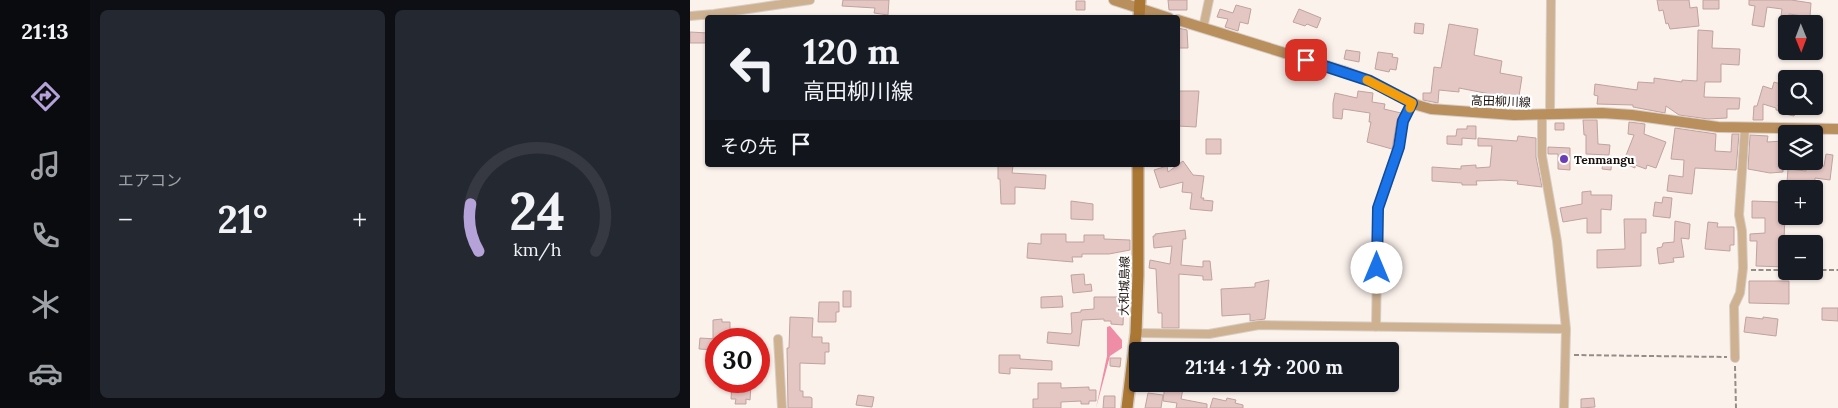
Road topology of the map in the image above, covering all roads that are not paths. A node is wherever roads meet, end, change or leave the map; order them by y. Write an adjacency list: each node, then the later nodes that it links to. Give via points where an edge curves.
1 (810, 0): 7 (street)
2 (1114, 0): 5 (main road)
3 (1209, 0): 9 (street)
4 (1551, 0): 11 (street)
5 (1139, 9): 6 (main road)
6 (1159, 15)
7 (690, 16)
8 (1180, 21): 9 (main road, 高田柳川線)
9 (1203, 28): 10 (main road, 高田柳川線, via 1343,71)
10 (1412, 103): 11 (main road, 高田柳川線, via 1448,112); 15 (street, via 1403,121 1399,147 1378,208)
11 (1546, 114): 12 (main road, 高田柳川線, via 1632,115); 16 (street, via 1542,156 1557,241)
12 (1745, 128): 13 (main road, 高田柳川線); 19 (street, via 1739,215 1743,268 1740,293 1734,306)
13 (1838, 129)
14 (1138, 167): 17 (main road, 大和城島線)
15 (1376, 327): 16 (street); 17 (street, via 1259,325 1209,334)
16 (1566, 330): 22 (street)
17 (1136, 333): 21 (main road, 大和城島線)
18 (778, 339): 20 (street)
19 (1735, 358)
20 (782, 408)
21 (1127, 408)
22 (1564, 408)

